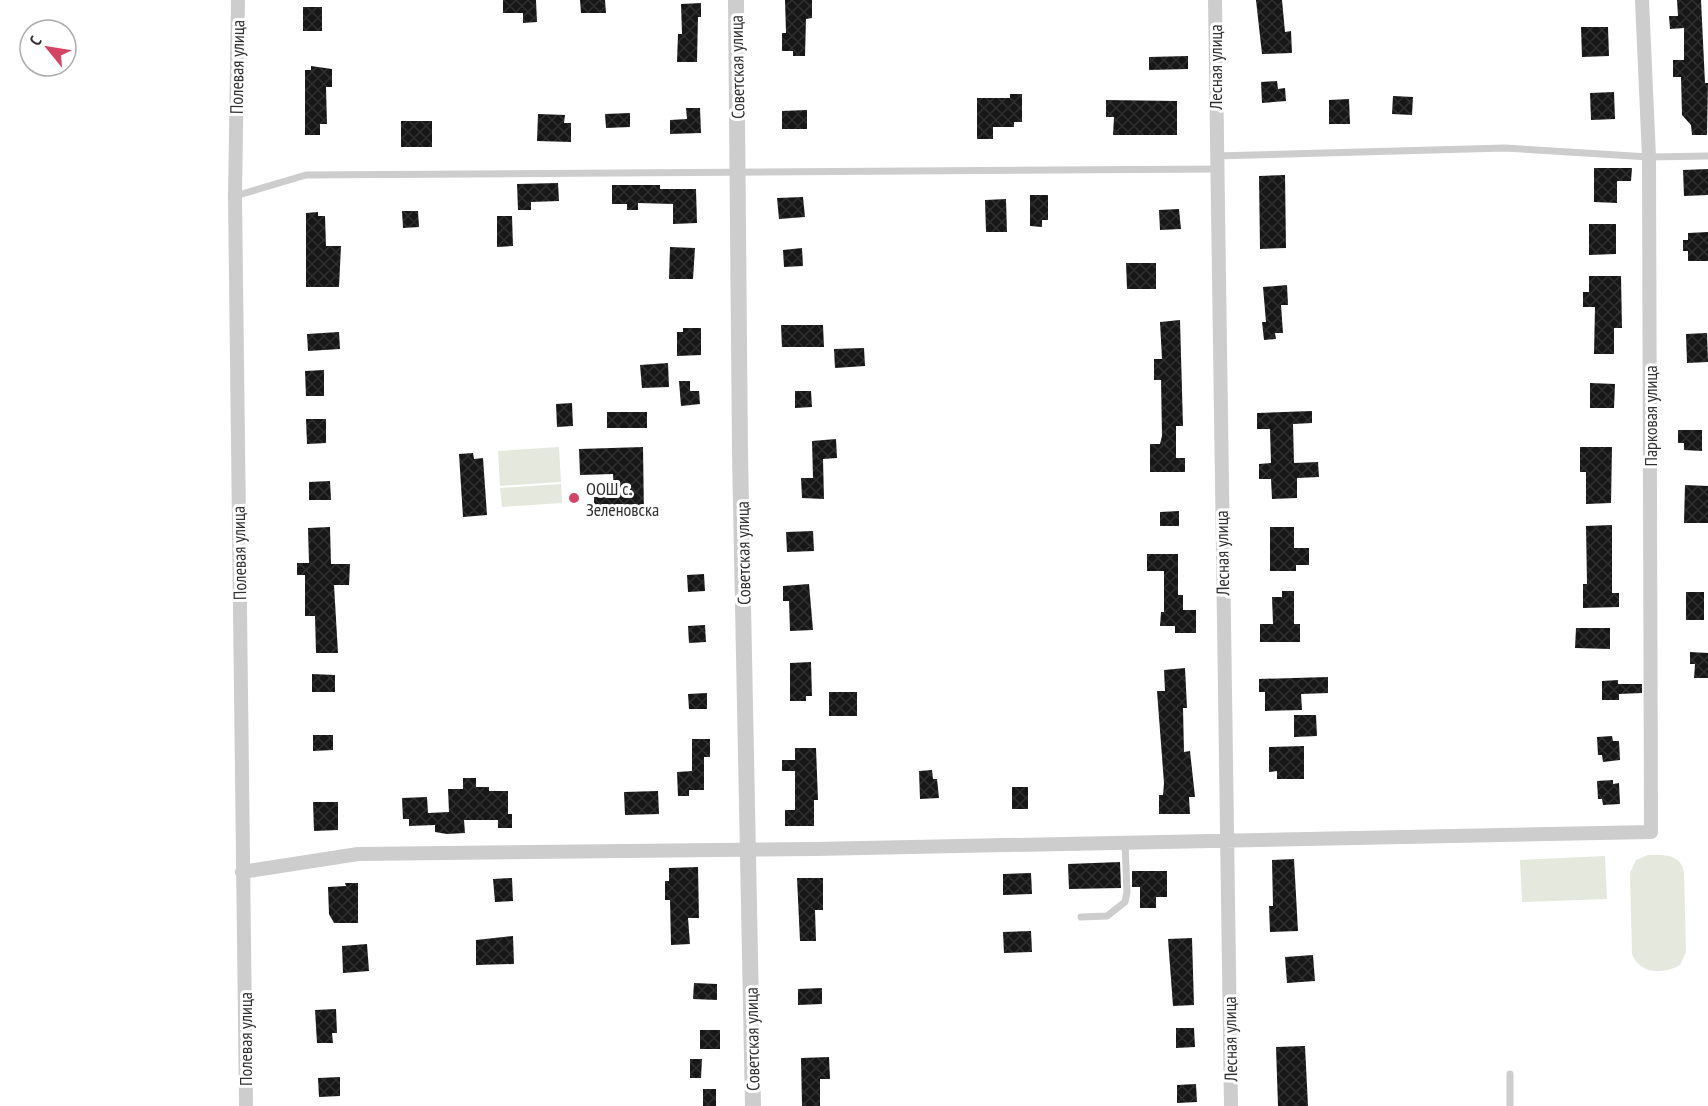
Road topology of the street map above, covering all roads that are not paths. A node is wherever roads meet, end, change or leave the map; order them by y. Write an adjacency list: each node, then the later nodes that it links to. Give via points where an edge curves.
1 (238, 0): 9 (street, Полевая улица)
2 (736, 0): 8 (street, Советская улица)
3 (1215, 0): 7 (street, Лесная улица)
4 (1642, 0): 6 (street, Парковая улица)
5 (1708, 156): 6 (lane)
6 (1649, 157): 7 (lane, via 1505,148); 10 (street, Парковая улица, via 1651,832)
7 (1216, 163): 8 (lane); 10 (street, Лесная улица)
8 (738, 170): 9 (lane, via 306,175); 12 (street, Советская улица)
9 (235, 196): 13 (street, Полевая улица)
10 (1226, 840): 11 (street); 18 (street, Лесная улица)
11 (1125, 843): 12 (street); 14 (lane, via 1125,902 1107,916)
12 (749, 850): 13 (street, via 358,854); 17 (street, Советская улица)
13 (242, 872): 16 (street, Полевая улица)
14 (1081, 917)
15 (1510, 1074): 19 (lane)
16 (246, 1106)
17 (753, 1106)
18 (1231, 1106)
19 (1510, 1106)

